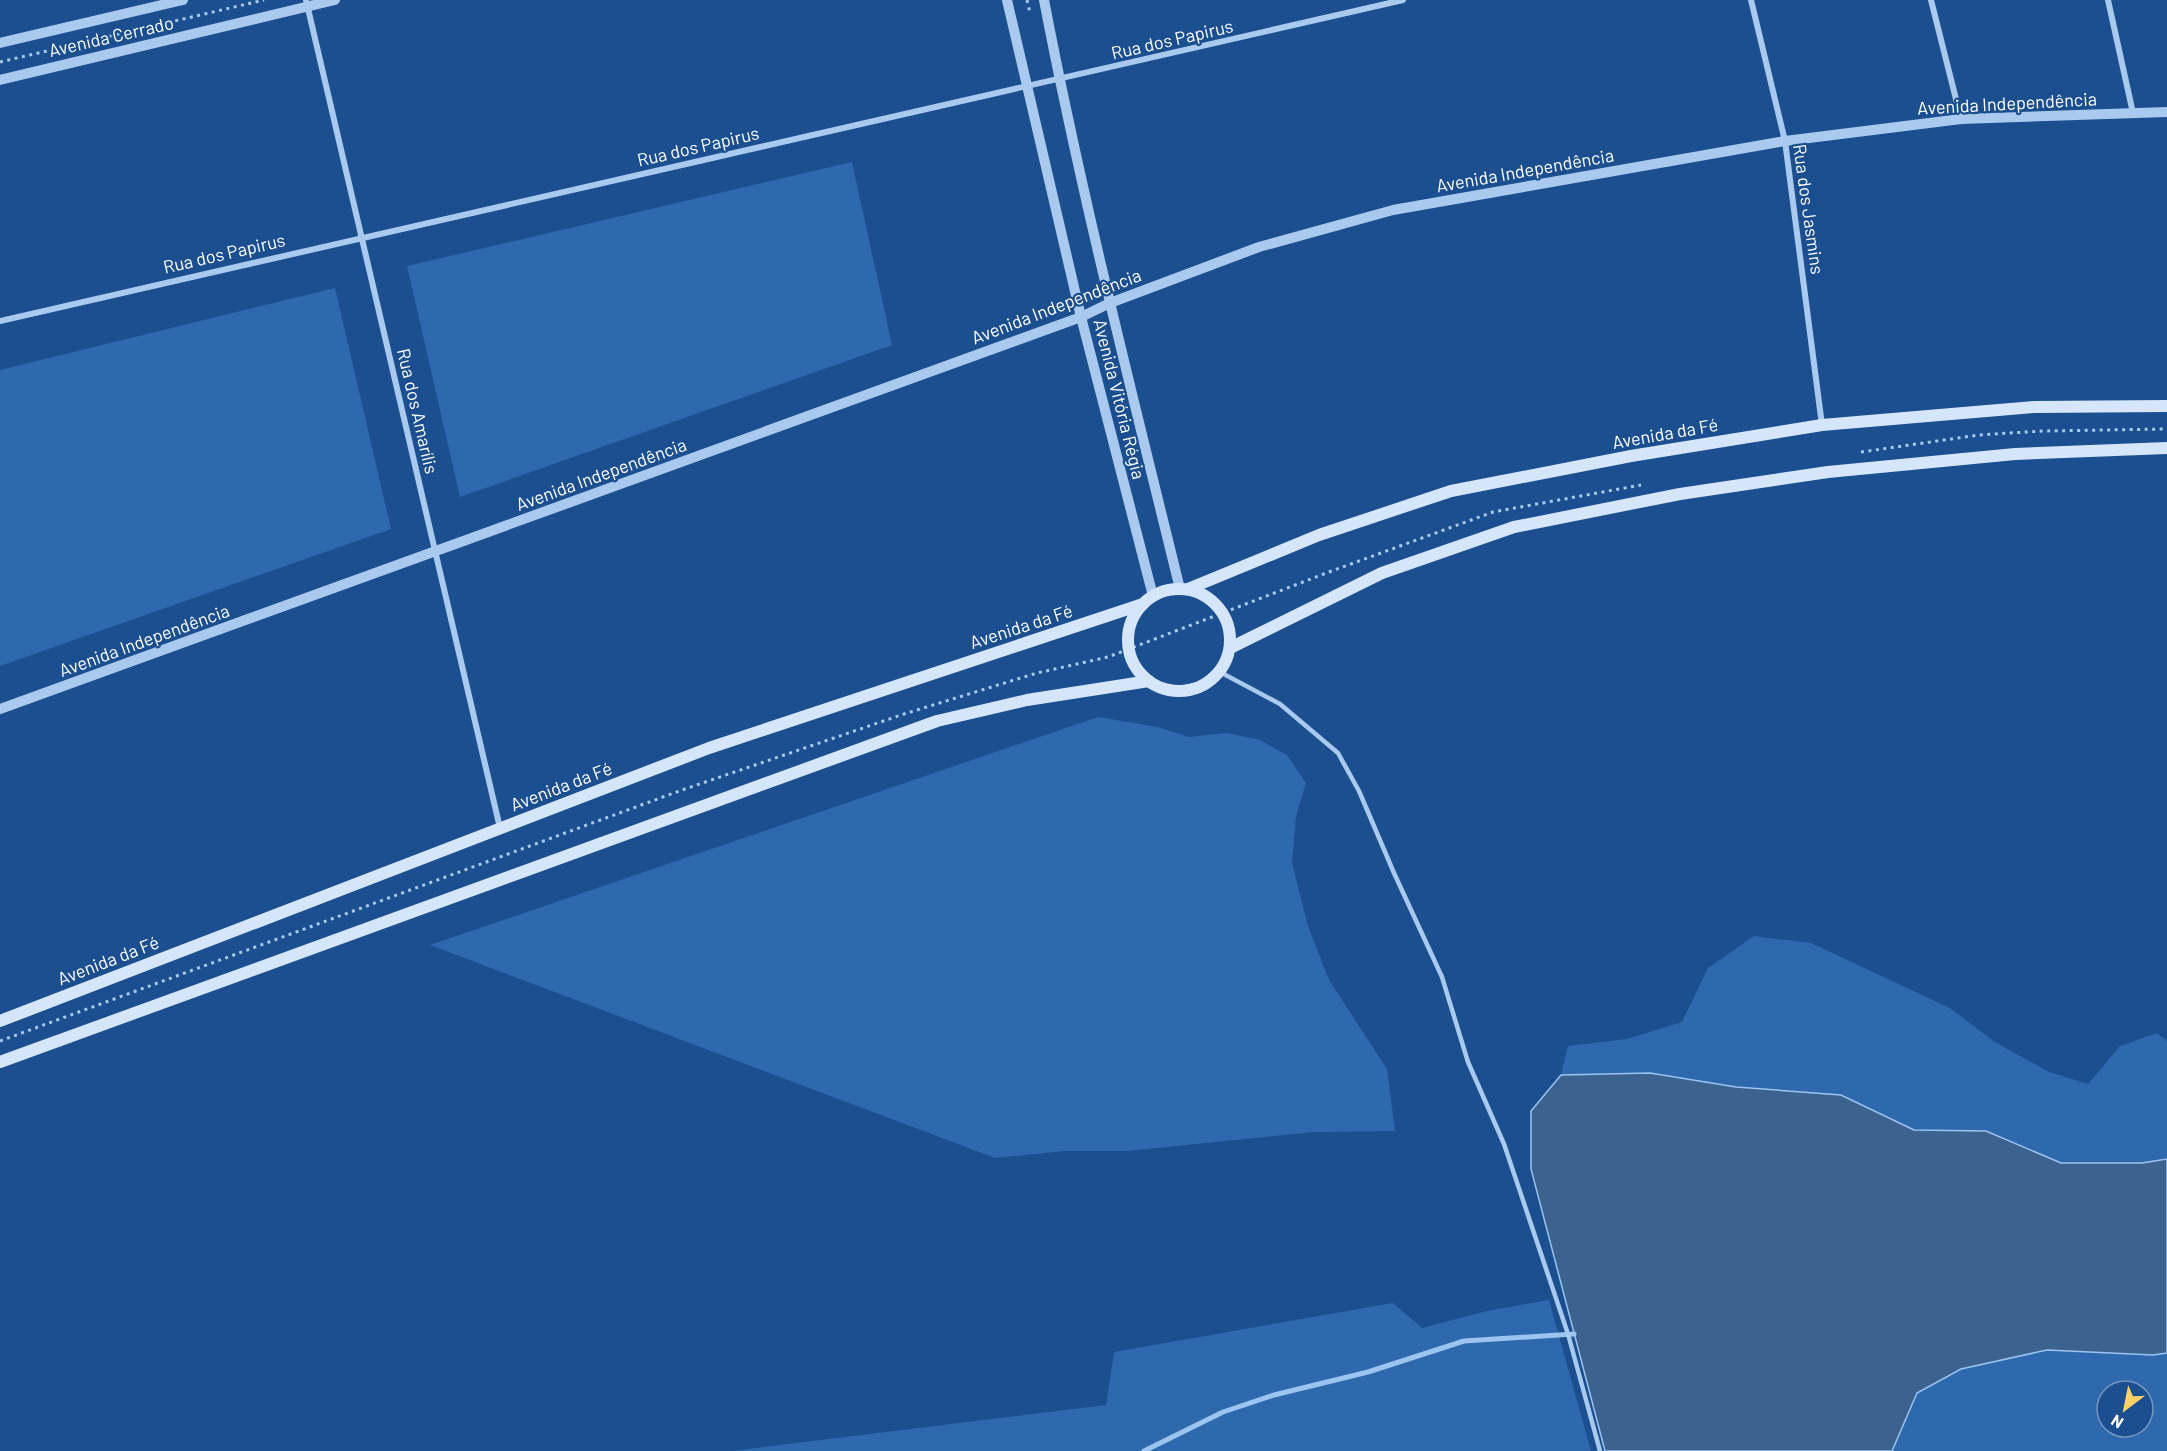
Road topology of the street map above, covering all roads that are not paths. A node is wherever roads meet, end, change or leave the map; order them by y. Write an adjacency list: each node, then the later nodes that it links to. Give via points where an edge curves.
1 (183, 0): 10 (street, Avenida Cerrado)
2 (335, 0): 9 (street, Avenida Cerrado)
3 (1007, 0): 13 (street, Avenida Vitória Régia)
4 (1044, 0): 12 (street, Avenida Vitória Régia)
5 (1403, 0): 12 (street, Rua dos Papirus)
6 (1751, 0): 17 (street, Rua dos Jasmins)
7 (1931, 0): 16 (street)
8 (2108, 0): 15 (street)
9 (307, 3): 11 (street, Avenida Cerrado); 18 (street, Rua dos Amarílis)
10 (0, 42)
11 (0, 80)
12 (1059, 81): 13 (street, Rua dos Papirus); 19 (street, Avenida Vitória Régia)
13 (1026, 88): 18 (street, Rua dos Papirus); 20 (street, Avenida Vitória Régia)
14 (2167, 112): 15 (street, Avenida Independência)
15 (2133, 113): 16 (street, Avenida Independência)
16 (1961, 119): 17 (street, Avenida Independência)
17 (1785, 141): 19 (street, Avenida Independência, via 1393,210 1259,247); 23 (street, Rua dos Jasmins)
18 (361, 236): 21 (street, Rua dos Papirus); 25 (street, Rua dos Amarílis)
19 (1110, 303): 20 (street, Avenida Independência); 26 (street, Avenida Vitória Régia)
20 (1081, 316): 25 (street, Avenida Independência); 27 (street, Avenida Vitória Régia)
21 (0, 321)
22 (2167, 406): 23 (main road, Avenida da Fé, via 2034,407)
23 (1822, 425): 26 (main road, Avenida da Fé, via 1450,491 1319,535)
24 (2167, 448): 29 (main road, via 2015,454 1828,472 1514,527 1382,573)
25 (435, 552): 32 (street, Avenida Independência); 33 (street, Rua dos Amarílis)
26 (1184, 589): 27 (main road); 29 (main road, via 1201,593 1221,610 1228,622)
27 (1153, 596): 28 (main road)
28 (1143, 604): 31 (main road, via 1134,616 1128,644 1138,671); 33 (main road, Avenida da Fé, via 709,748)
29 (1230, 648): 30 (main road)
30 (1220, 672): 31 (main road, via 1208,683 1178,692); 36 (lane, via 1280,704 1330,746 1359,791 1442,977 1468,1062 1504,1143 1568,1334)
31 (1149, 681): 35 (main road, via 1027,700 937,721)
32 (0, 709)
33 (500, 828): 34 (main road, Avenida da Fé)
34 (0, 1021)
35 (0, 1062)
36 (1600, 1451)

